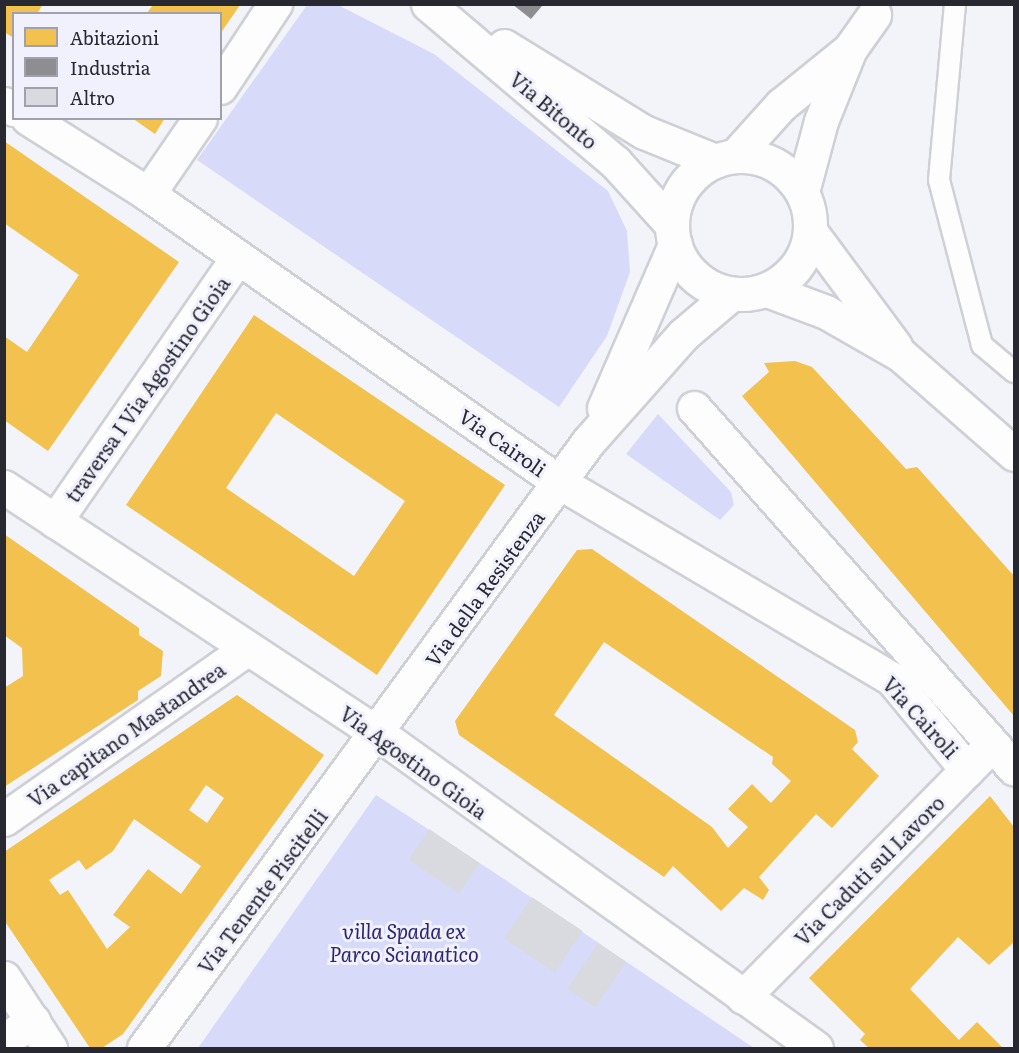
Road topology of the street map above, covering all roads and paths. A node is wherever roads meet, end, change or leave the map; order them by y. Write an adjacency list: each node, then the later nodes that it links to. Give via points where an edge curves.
1 (275, 4): 7 (street)
2 (428, 4): 14 (street, Via Bitonto, via 615,162)
3 (436, 4): 10 (street, Via Bitonto, via 644,132)
4 (956, 4): 19 (lane, via 939,180 982,345)
5 (880, 10): 6 (street)
6 (850, 49): 10 (street, via 781,105); 11 (street, via 821,121)
7 (222, 84)
8 (31, 120): 12 (street, Via Cairoli)
9 (199, 120): 12 (street)
10 (725, 159): 11 (street, via 774,164); 14 (street, via 684,186)
11 (802, 192): 13 (street)
12 (148, 194): 15 (street, Via Cairoli)
13 (810, 231): 16 (street, via 797,266); 18 (street)
14 (674, 235): 17 (street, via 696,278); 21 (street, Via della Resistenza)
15 (238, 257): 23 (street, Via Cairoli); 25 (street, traversa I Via Agostino Gioia)
16 (767, 290): 17 (street); 18 (street, via 826,312)
17 (731, 294): 21 (street, Via della Resistenza, via 684,334)
18 (901, 355): 22 (street)
19 (1014, 372)
20 (694, 408): 28 (street)
21 (588, 442): 23 (street, Via della Resistenza)
22 (1014, 454)
23 (559, 482): 27 (street, Via della Resistenza); 29 (street, Via Cairoli, via 892,679)
24 (4, 488): 25 (street, Via Agostino Gioia)
25 (56, 521): 26 (street, Via Agostino Gioia)
26 (248, 648): 27 (street, Via Agostino Gioia); 31 (street, Via capitano Mastandrea)
27 (379, 734): 33 (street, Via Agostino Gioia); 37 (street, Via Tenente Piscitelli)
28 (993, 743): 29 (street, Via Caduti sul Lavoro); 30 (street)
29 (968, 770): 33 (street, Via Caduti sul Lavoro)
30 (1014, 770)
31 (4, 819)
32 (4, 978): 34 (street)
33 (743, 997): 38 (street, Via Agostino Gioia)
34 (33, 1021): 35 (street); 36 (street)
35 (4, 1040)
36 (51, 1048)
37 (144, 1048)
38 (816, 1048)

